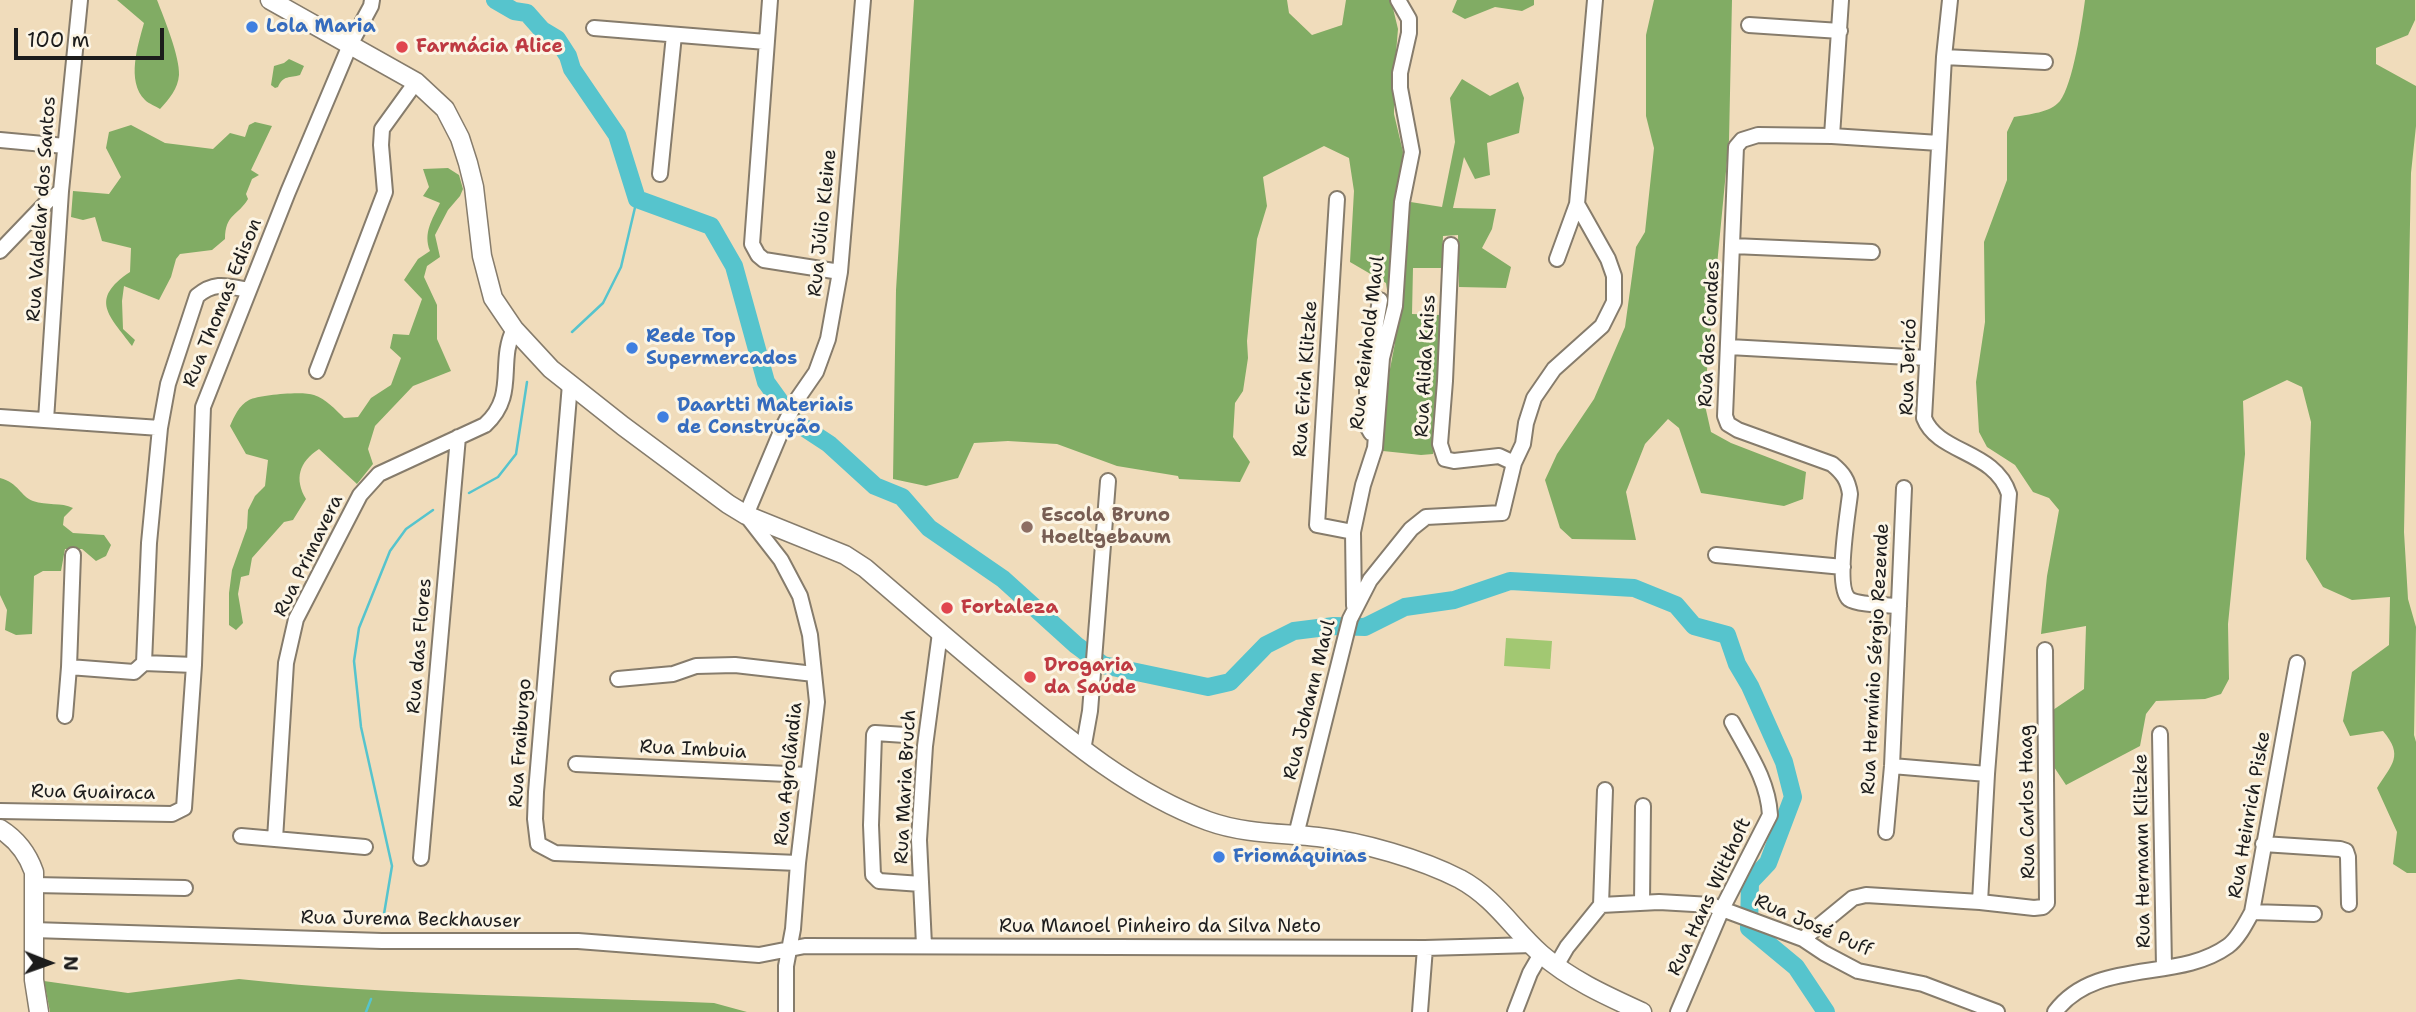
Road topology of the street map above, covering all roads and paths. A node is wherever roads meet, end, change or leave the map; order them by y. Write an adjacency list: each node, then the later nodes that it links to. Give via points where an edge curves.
1 (80, 0): 22 (street, Rua Valdelar dos Santos)
2 (270, 0): 15 (main road)
3 (372, 0): 15 (street, Rua Thomas Edison)
4 (770, 0): 14 (street)
5 (863, 0): 32 (street, Rua Júlio Kleine)
6 (1398, 0): 43 (street, Rua Reinhold Maul, via 1409,19 1399,88 1412,152)
7 (1595, 0): 26 (street)
8 (1841, 0): 12 (street)
9 (1950, 0): 16 (street, Rua Jericó)
10 (1749, 25): 12 (street)
11 (594, 28): 13 (street)
12 (1840, 30): 19 (street)
13 (674, 35): 14 (street); 23 (street)
14 (766, 42): 32 (street, via 752,244 764,260)
15 (350, 45): 18 (main road); 33 (street, Rua Thomas Edison)
16 (1944, 57): 17 (street); 21 (street, Rua Jericó)
17 (2045, 62)
18 (416, 82): 35 (main road, via 445,109 460,138 474,187 486,277 493,298); 38 (street, via 382,129 385,192)
19 (1832, 136): 21 (street, Rua dos Condes); 28 (street, Rua dos Condes, via 1758,135 1742,140 1736,147)
20 (0, 140): 22 (street)
21 (1939, 143): 37 (street, Rua Jericó)
22 (65, 146): 24 (street, Rua Valdelar dos Santos)
23 (660, 174)
24 (61, 191): 29 (street); 41 (street, Rua Valdelar dos Santos)
25 (1337, 199): 49 (street, Rua Erich Klitzke, via 1317,525)
26 (1577, 204): 31 (street); 45 (street, via 1608,259 1614,276 1614,302 1602,326 1554,369 1534,398)
27 (1451, 246): 45 (street, Rua Alida Kniss, via 1440,444 1445,459 1499,456)
28 (1734, 246): 30 (street); 36 (street, Rua dos Condes)
29 (0, 251)
30 (1872, 252)
31 (1557, 259)
32 (840, 272): 48 (street, Rua Júlio Kleine, via 823,356 783,427)
33 (249, 290): 42 (street, via 208,287 197,296 168,384); 59 (street, Rua Thomas Edison, via 203,407)
34 (1380, 300): 43 (street, via 1366,392 1367,426)
35 (514, 329): 39 (main road); 44 (street, Rua Primavera, via 496,414 485,425)
36 (1729, 346): 37 (street); 52 (street, Rua dos Condes, via 1728,424 1832,464 1849,482)
37 (1927, 358): 70 (street, Rua Jericó, via 1927,427 1997,470 2009,494)
38 (317, 370)
39 (570, 384): 48 (main road); 84 (street, Rua Fraiburgo, via 536,792 538,844 555,853)
40 (0, 416): 41 (street)
41 (46, 420): 42 (street)
42 (160, 428): 57 (street)
43 (1375, 436): 49 (street, Rua Reinhold Maul)
44 (458, 437): 80 (street, Rua Primavera, via 379,474 360,495 296,619 286,663); 83 (street, Rua das Flores)
45 (1514, 463): 54 (street, Rua Johann Maul, via 1502,513 1426,517 1418,522 1370,580)
46 (1108, 481): 67 (street)
47 (1903, 488): 53 (street, Rua Hermínio Sérgio Rezende)
48 (746, 515): 55 (main road, via 845,555); 61 (street, Rua Agrolândia, via 781,560 800,596)
49 (1353, 532): 54 (street, Rua Reinhold Maul)
50 (73, 555): 60 (street)
51 (1716, 555): 52 (street)
52 (1843, 567): 53 (street, Rua dos Condes, via 1844,590 1850,599)
53 (1899, 606): 69 (street, Rua Hermínio Sérgio Rezende)
54 (1352, 615): 78 (street, Rua Johann Maul)
55 (940, 633): 67 (main road); 85 (street, Rua Maria Bruch, via 925,746)
56 (2045, 650): 88 (street, Rua Carlos Haag, via 2047,903 2034,908)
57 (144, 663): 59 (street); 60 (street, via 134,672)
58 (2297, 663): 81 (street, Rua Heinrich Piske)
59 (194, 665): 74 (street, Rua Thomas Edison)
60 (69, 667): 63 (street)
61 (814, 674): 62 (street, via 735,665 696,666 673,674); 71 (street, Rua Agrolândia, via 817,702)
62 (618, 679)
63 (65, 716)
64 (1732, 722): 92 (street, Rua Hans Witthoft, via 1764,782 1770,815)
65 (2160, 734): 102 (street, Rua Hermann Klitzke)
66 (905, 735): 85 (street, via 874,736 873,876 880,881)
67 (1083, 750): 78 (main road, via 1144,790 1207,821 1248,831)
68 (576, 764): 71 (street, Rua Imbuia)
69 (1892, 766): 70 (street); 77 (street, Rua Hermínio Sérgio Rezende)
70 (1987, 774): 88 (street, Rua Jericó)
71 (808, 775): 84 (street, Rua Agrolândia)
72 (1605, 790): 91 (street)
73 (1643, 806): 89 (street)
74 (184, 808): 75 (street, Rua Guairaca, via 172,814)
75 (0, 811)
76 (0, 829): 86 (main road, via 31,862)
77 (1886, 832)
78 (1296, 835): 100 (main road, via 1365,847 1460,880 1498,906)
79 (241, 836): 80 (street)
80 (275, 839): 82 (street)
81 (2263, 844): 90 (street, via 2346,851); 93 (street, Rua Heinrich Piske)
82 (365, 847)
83 (421, 858)
84 (798, 863): 99 (street, Rua Agrolândia)
85 (921, 884): 97 (street, Rua Maria Bruch)
86 (34, 886): 87 (street); 95 (main road)
87 (185, 888)
88 (1980, 902): 96 (street, Rua Carlos Haag, via 1866,895 1853,898)
89 (1642, 903): 91 (street, Rua José Puff); 92 (street, Rua José Puff, via 1688,902)
90 (2348, 904)
91 (1601, 905): 101 (street)
92 (1728, 911): 96 (street, Rua José Puff); 108 (street, Rua Hans Witthoft)
93 (2252, 912): 94 (street); 102 (street, Rua Heinrich Piske, via 2230,945 2205,960)
94 (2314, 914)
95 (33, 930): 99 (street, Rua Jurema Beckhauser, via 382,941 578,941 759,955); 103 (main road)
96 (1803, 939): 109 (street, Rua José Puff, via 1858,971 1923,984)
97 (924, 945): 98 (street, Rua Manoel Pinheiro da Silva Neto); 99 (street, Rua Manoel Pinheiro da Silva Neto)
98 (1424, 948): 100 (street, Rua Manoel Pinheiro da Silva Neto); 105 (street)
99 (788, 950): 104 (street, Rua Agrolândia)
100 (1537, 950): 101 (main road); 106 (street)
101 (1556, 966): 107 (main road)
102 (2164, 968): 110 (street, Rua Heinrich Piske, via 2109,977 2068,998)
103 (39, 1012)
104 (786, 1012)
105 (1420, 1012)
106 (1516, 1012)
107 (1642, 1012)
108 (1678, 1012)
109 (1997, 1012)
110 (2055, 1012)

